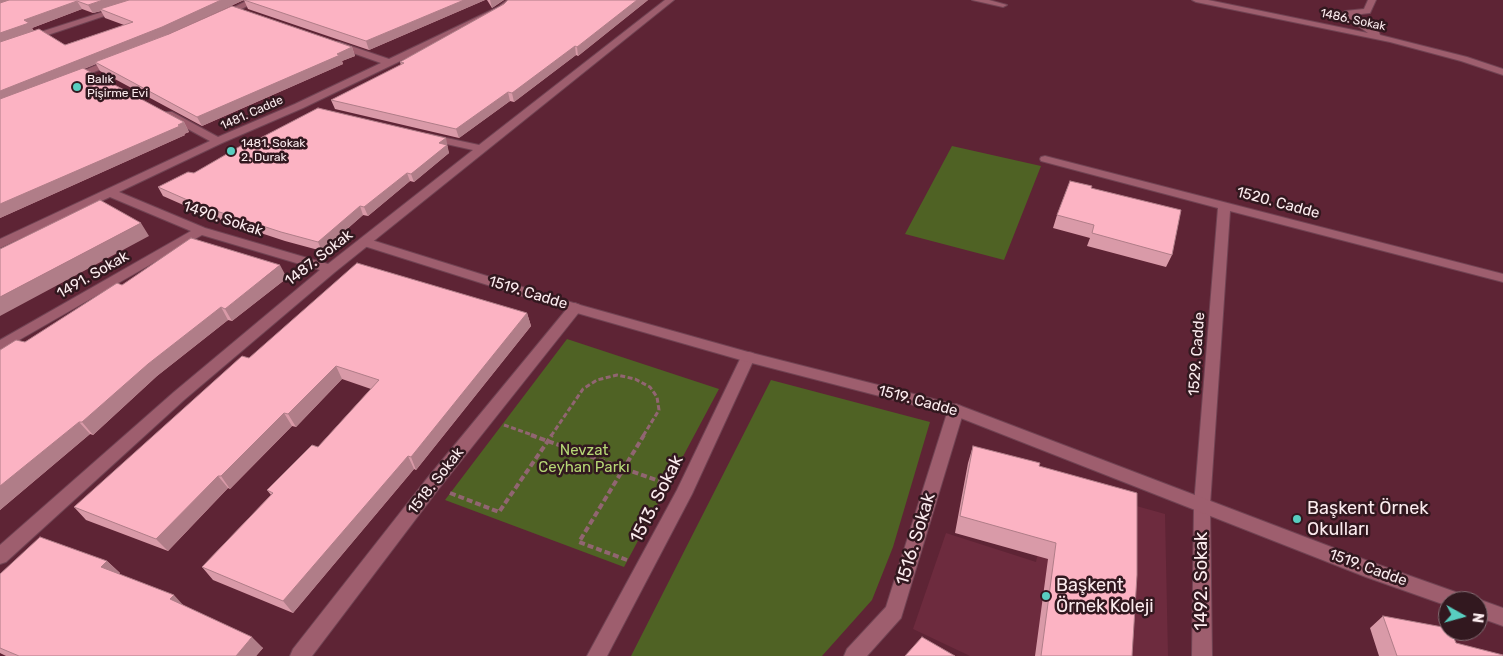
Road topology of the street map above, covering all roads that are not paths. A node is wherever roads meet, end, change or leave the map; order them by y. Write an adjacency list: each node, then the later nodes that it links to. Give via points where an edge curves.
1 (148, 0): 12 (street)
2 (255, 0): 9 (street, via 241,10)
3 (512, 0): 14 (street, 1481. Cadde, via 502,9)
4 (670, 0): 22 (street, 1487. Sokak)
5 (976, 0): 8 (street)
6 (1196, 0): 10 (street, 1486. Sokak)
7 (1372, 0): 10 (street, via 1367,11 1345,14)
8 (1003, 5)
9 (212, 20)
10 (1384, 39): 15 (street, 1486. Sokak)
11 (330, 42): 14 (street)
12 (0, 48)
13 (124, 57): 16 (street, via 92,74)
14 (387, 62): 17 (street, 1481. Cadde)
15 (1503, 72)
16 (61, 82)
17 (299, 106): 19 (street); 21 (street, 1481. Cadde)
18 (157, 108): 21 (street)
19 (318, 110)
20 (418, 135): 22 (street)
21 (218, 141): 24 (street, 1481. Cadde)
22 (481, 149): 27 (street, 1487. Sokak)
23 (1045, 159): 25 (street, 1520. Cadde)
24 (109, 192): 26 (street, 1490. Sokak); 28 (street, 1481. Cadde)
25 (1224, 206): 30 (street, 1520. Cadde); 35 (street, 1529. Cadde)
26 (201, 231): 29 (street, 1490. Sokak); 32 (street, 1491. Sokak)
27 (365, 242): 29 (street, 1487. Sokak); 31 (street, 1519. Cadde)
28 (0, 244)
29 (330, 269): 36 (street, 1487. Sokak, via 179,396)
30 (1503, 278)
31 (575, 308): 33 (street, 1519. Cadde); 40 (street, 1518. Sokak, via 431,486)
32 (0, 346)
33 (748, 357): 34 (street, 1519. Cadde); 41 (street, 1513. Sokak, via 684,494)
34 (956, 410): 35 (street, 1519. Cadde); 42 (street, 1516. Sokak, via 894,612)
35 (1202, 505): 37 (street, 1519. Cadde); 43 (street, 1492. Sokak)
36 (0, 556)
37 (1438, 594)
38 (1488, 612): 39 (street)
39 (1503, 617)
40 (300, 656)
41 (597, 656)
42 (854, 656)
43 (1202, 656)

